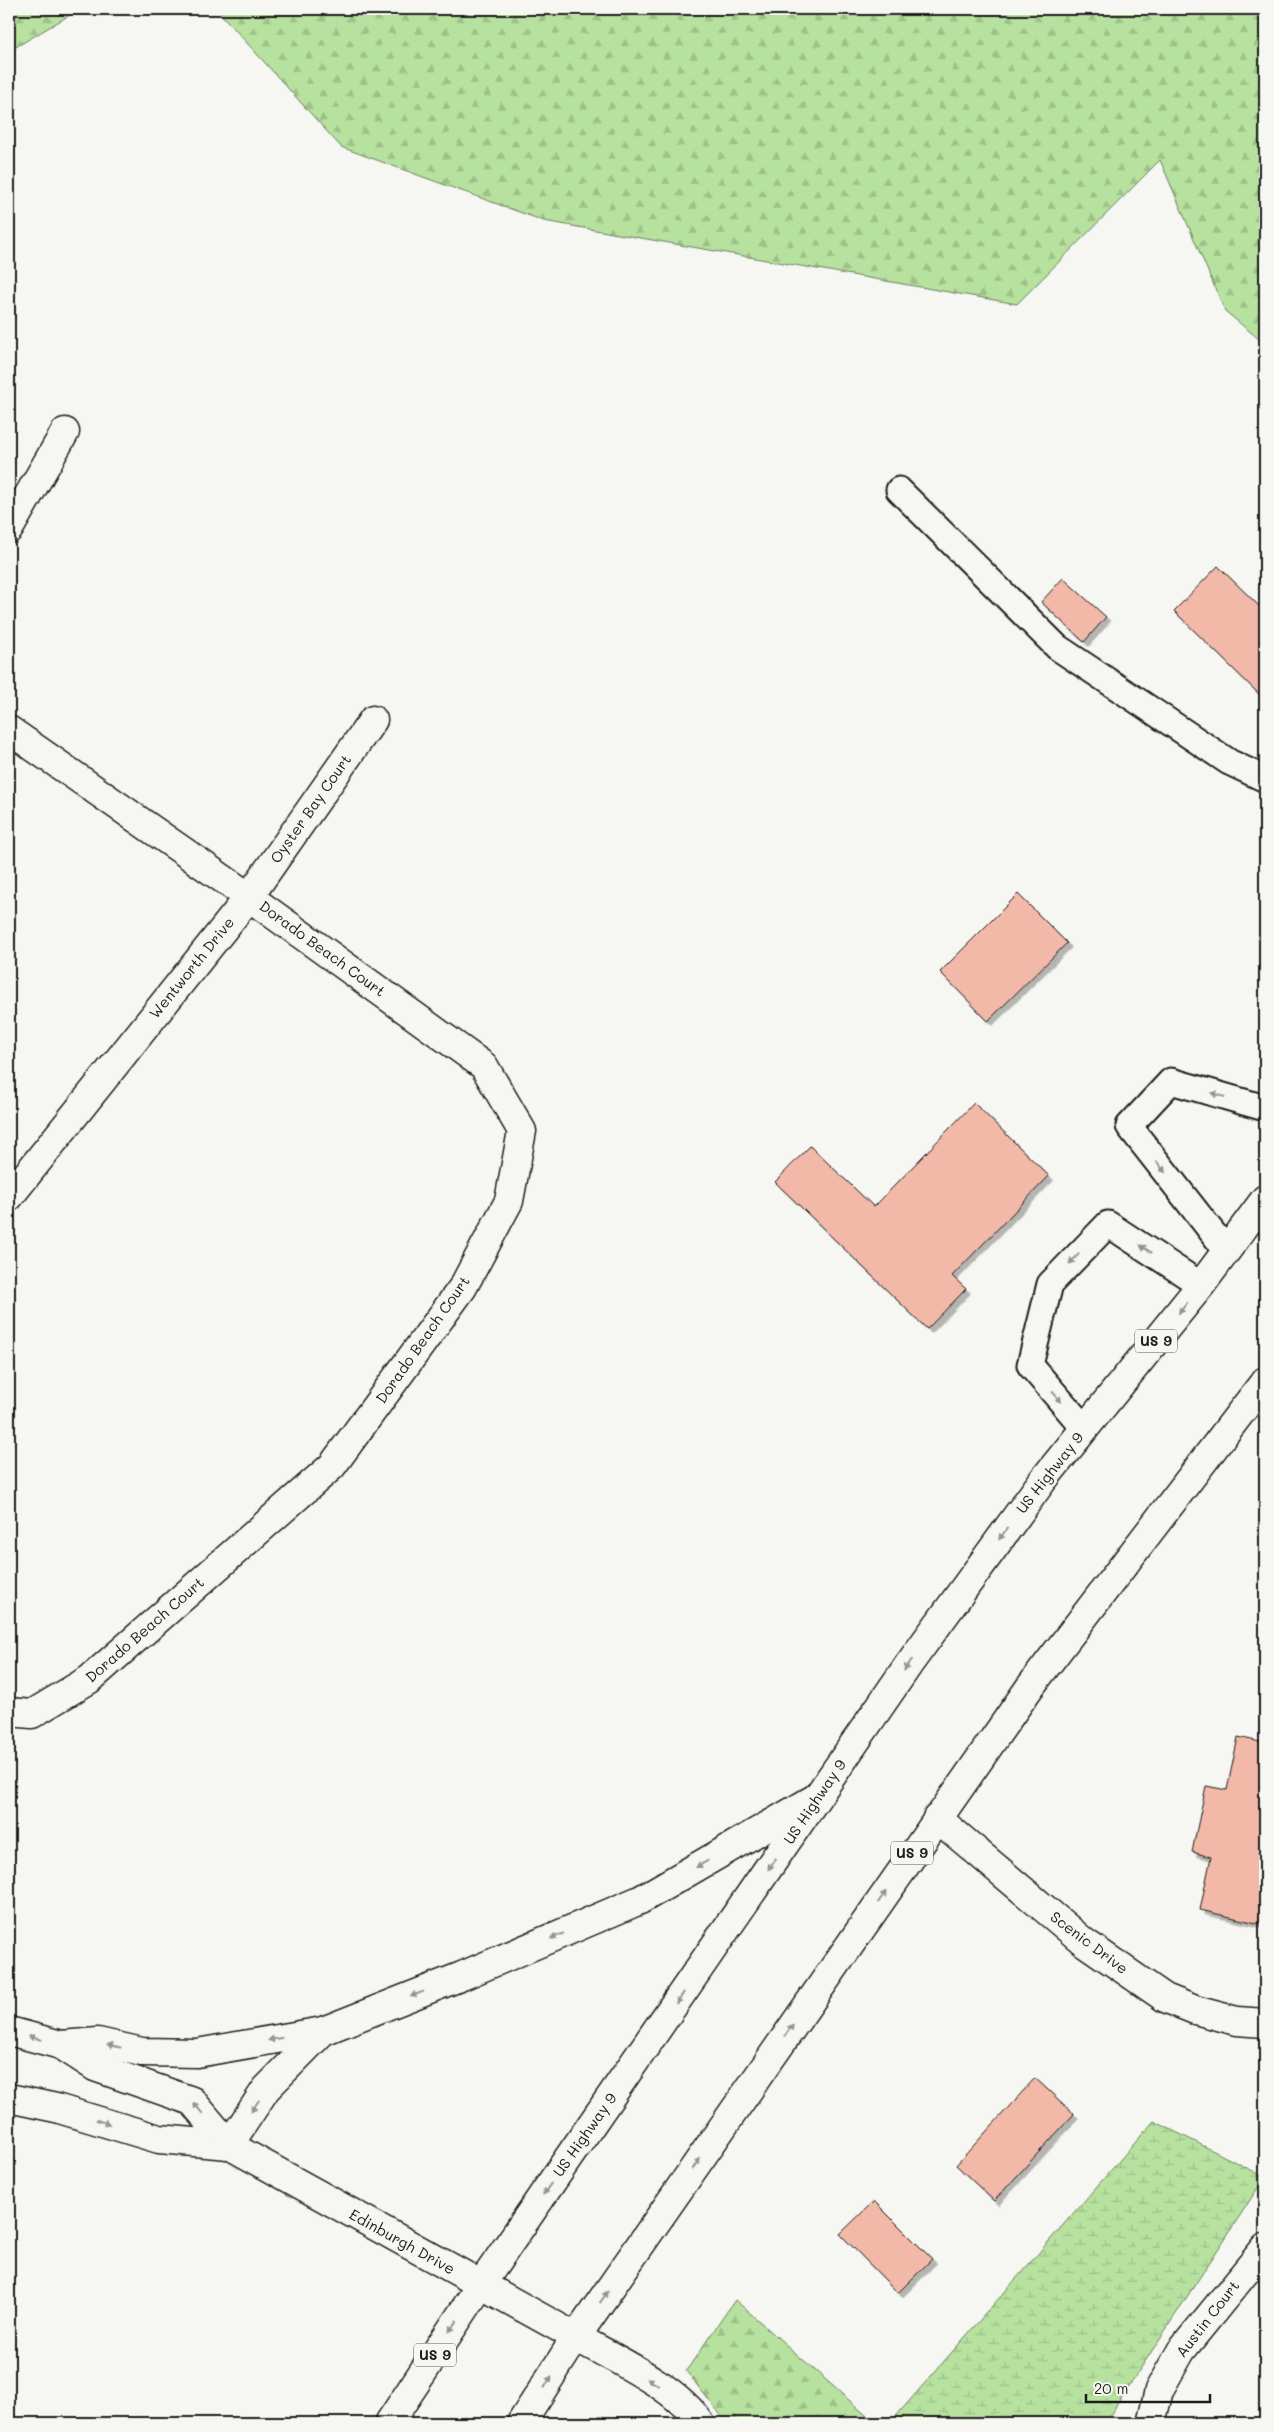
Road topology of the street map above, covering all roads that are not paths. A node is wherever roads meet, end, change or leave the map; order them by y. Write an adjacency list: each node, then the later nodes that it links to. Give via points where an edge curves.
1 (65, 432): 3 (main road)
2 (900, 490): 6 (lane, via 1058,647 1229,762)
3 (9, 529)
4 (373, 720): 7 (main road, Oyster Bay Court)
5 (9, 730): 7 (main road)
6 (1265, 779)
7 (249, 897): 9 (main road, Wentworth Drive); 15 (main road, Dorado Beach Court, via 484,1066 522,1131 509,1201 463,1287 332,1466 90,1679 32,1714)
8 (1265, 1108): 11 (lane, one-way to 11, via 1171,1082 1129,1126)
9 (9, 1196)
10 (1265, 1199): 11 (main road, US Highway 9 / US 9)
11 (1227, 1251): 12 (main road, US Highway 9 / US 9)
12 (1201, 1285): 14 (main road, US Highway 9 / US 9, one-way to 14); 14 (lane, one-way to 14, via 1108,1224 1050,1284 1030,1365)
13 (1265, 1381): 17 (main road, US 9, via 1030,1687)
14 (1085, 1429): 16 (main road, US Highway 9 / US 9, one-way to 16, via 1043,1480 920,1648)
15 (9, 1712)
16 (820, 1796): 20 (main road, one-way to 20, via 640,1900); 25 (main road, US Highway 9 / US 9, one-way to 25)
17 (937, 1818): 18 (main road, Scenic Drive, via 1084,1942 1164,1998 1237,2021); 26 (main road, US 9, one-way to 17)
18 (1265, 2023)
19 (9, 2030): 21 (main road, Edinburgh Drive, one-way to 19)
20 (323, 2031): 21 (main road, one-way to 21, via 198,2053 142,2052 98,2042); 23 (main road, one-way to 23, via 266,2089)
21 (62, 2045): 23 (main road, Edinburgh Drive, one-way to 21, via 192,2100 94,2067)
22 (9, 2098): 23 (main road, Edinburgh Drive, one-way to 23, via 56,2108 159,2140)
23 (229, 2145): 25 (main road, Edinburgh Drive)
24 (1265, 2248): 30 (main road, Austin Court, via 1181,2350 1159,2390)
25 (480, 2286): 26 (main road, Edinburgh Drive); 27 (main road, US Highway 9 / US 9, one-way to 27)
26 (576, 2338): 28 (main road, US 9, one-way to 26); 29 (main road, Edinburgh Drive, one-way to 26, via 692,2411 648,2378)
27 (389, 2423)
28 (522, 2423)
29 (700, 2423)
30 (1151, 2423)

